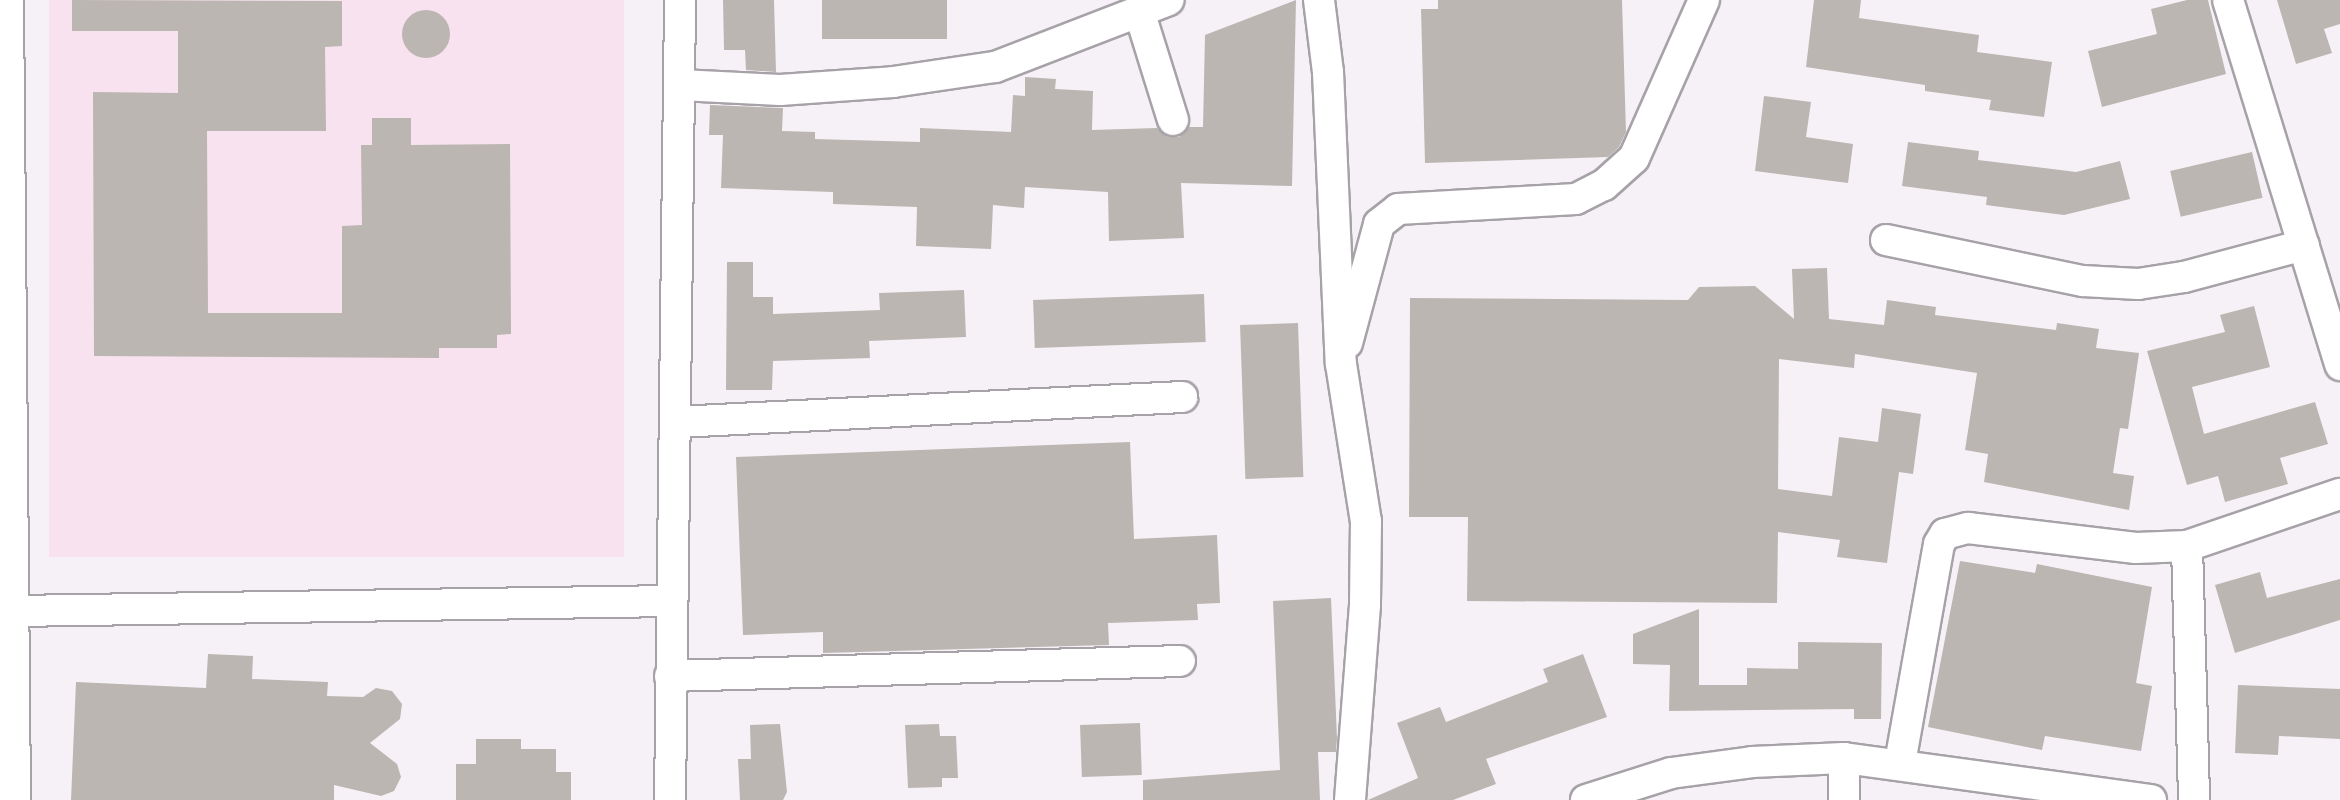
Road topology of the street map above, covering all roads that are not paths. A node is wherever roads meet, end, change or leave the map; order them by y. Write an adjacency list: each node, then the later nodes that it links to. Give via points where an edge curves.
1 (8, 0): 19 (street)
2 (680, 0): 8 (street)
3 (1169, 0): 7 (street)
4 (1319, 0): 12 (street, via 1328,72)
5 (1704, 0): 12 (street, via 1634,158 1604,185 1576,199 1398,209 1379,224)
6 (2228, 0): 11 (street)
7 (1140, 14): 8 (street, via 980,69 780,90); 9 (street)
8 (680, 85): 15 (street)
9 (1173, 120)
10 (1886, 240): 11 (street, via 2083,281 2138,284)
11 (2304, 245): 13 (street)
12 (1341, 364): 28 (street, via 1363,479 1367,564)
13 (2340, 365)
14 (1182, 397): 15 (street)
15 (677, 422): 18 (street)
16 (2340, 494): 17 (street)
17 (2187, 546): 23 (street, via 2136,548 1968,528 1945,534); 30 (street)
18 (672, 601): 19 (street); 21 (street)
19 (14, 611): 26 (street)
20 (1180, 661): 21 (street)
21 (670, 676): 27 (street)
22 (1844, 758): 23 (street); 24 (street, via 1671,773); 29 (street)
23 (1900, 763): 25 (street)
24 (1593, 799)
25 (2137, 799)
26 (15, 800)
27 (670, 800)
28 (1350, 800)
29 (1844, 800)
30 (2194, 800)

